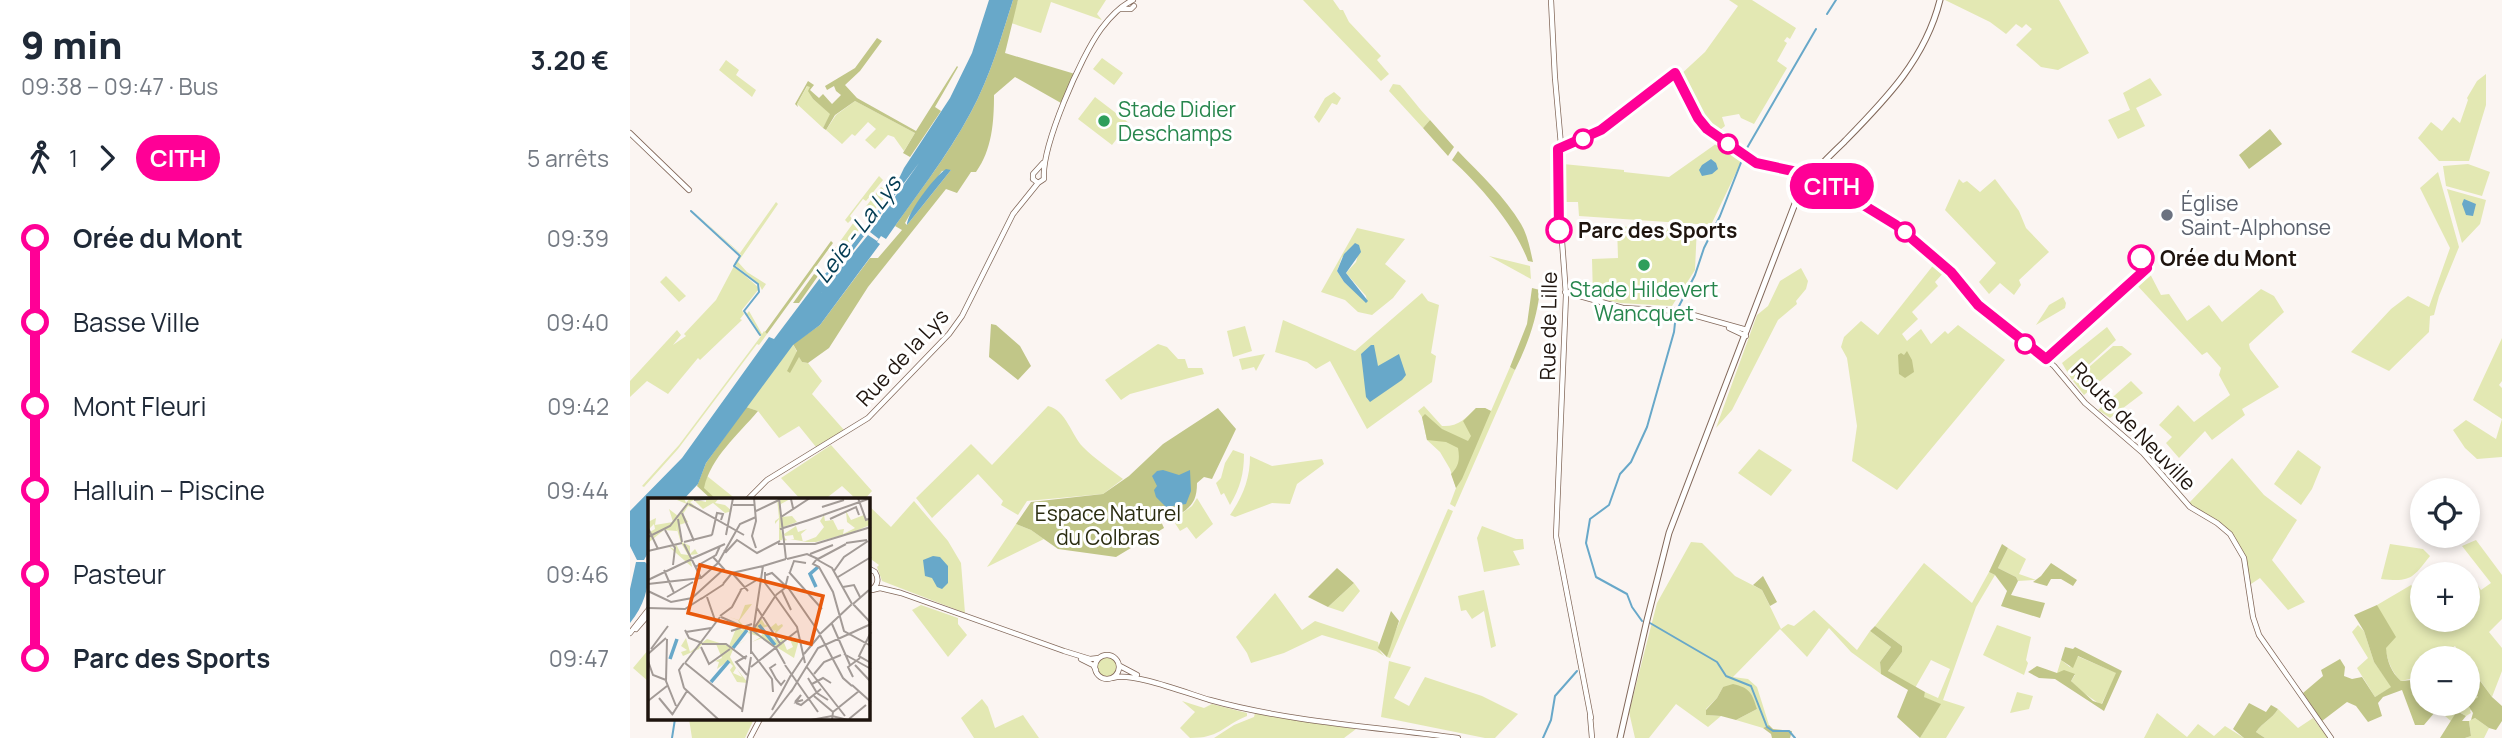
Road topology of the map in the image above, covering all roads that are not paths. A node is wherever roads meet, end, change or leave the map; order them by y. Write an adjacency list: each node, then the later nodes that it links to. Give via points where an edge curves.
1 (1552, 0): 16 (main road, Rue de Lille)
2 (1938, 0): 5 (main road, via 1932,27 1914,62)
3 (1131, 3): 6 (main road, via 1098,33 1080,66)
4 (630, 133): 14 (main road)
5 (1840, 146): 7 (main road); 10 (main road)
6 (1044, 159): 8 (main road); 9 (main road)
7 (1822, 167): 10 (main road); 13 (main road, via 1821,174)
8 (1035, 172): 9 (main road); 11 (main road)
9 (1044, 175): 12 (main road)
10 (1813, 175): 13 (main road, Route de Neuville); 17 (main road, via 1793,207)
11 (1033, 179): 12 (main road); 15 (main road, Rue de la Lys)
12 (1038, 183): 15 (main road, Rue de la Lys)
13 (1829, 184): 38 (main road, Route de Neuville, via 1896,225 1947,269 1978,305 2054,366 2082,399 2136,445 2187,505 2223,528 2238,545 2245,564 2259,635)
14 (689, 190)
15 (1029, 194): 18 (main road, Rue de la Lys, via 1013,214 961,318 948,334 868,418 763,484)
16 (1565, 292): 17 (main road, via 1621,308 1682,312); 32 (main road, Rue de Lille, via 1559,551)
17 (1746, 333): 37 (main road, via 1668,540)
18 (750, 498)
19 (870, 569): 20 (main road)
20 (878, 580): 21 (main road); 22 (main road)
21 (870, 591): 22 (main road, via 883,588)
22 (901, 593): 25 (main road)
23 (648, 613): 24 (main road)
24 (630, 634)
25 (1064, 651): 26 (main road); 28 (main road)
26 (1100, 658): 27 (main road, via 1111,656); 28 (main road)
27 (1119, 663): 29 (main road); 30 (main road, via 1130,673)
28 (1096, 670): 29 (main road, via 1103,678)
29 (1112, 678): 30 (main road, via 1125,675)
30 (1160, 685): 34 (main road, via 1257,710)
31 (760, 720): 33 (main road)
32 (1592, 724): 35 (main road, Rue de Lille); 36 (main road, Rue de Lille)
33 (751, 738)
34 (1458, 738)
35 (1592, 738)
36 (1599, 738)
37 (1618, 738)
38 (2331, 738)

